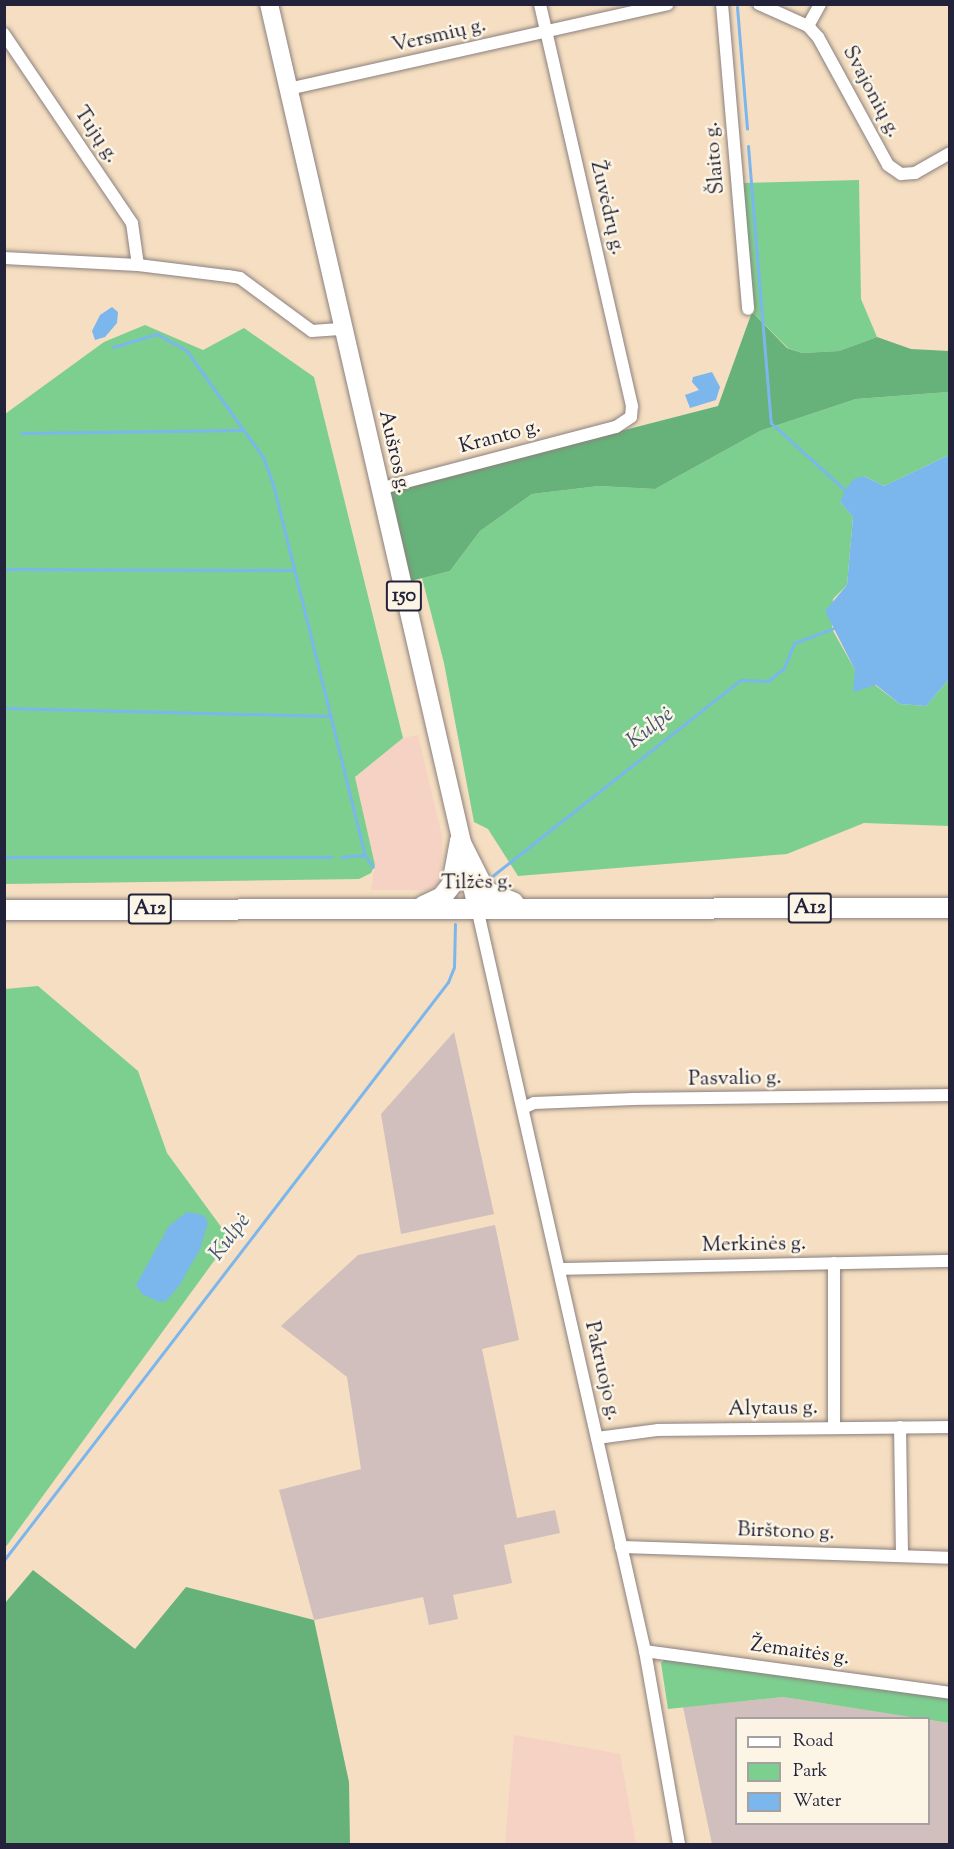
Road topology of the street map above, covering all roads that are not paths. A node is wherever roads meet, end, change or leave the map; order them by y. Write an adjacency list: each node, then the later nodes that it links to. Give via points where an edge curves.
1 (269, 4): 10 (main road, Aušros g. / 150)
2 (540, 4): 8 (street, Žuvėdrų g.)
3 (722, 4): 14 (street, Šlaito g.)
4 (759, 4): 7 (street, Svajonių g.)
5 (820, 4): 7 (street)
6 (663, 5): 8 (street, Versmių g.)
7 (808, 26): 11 (street, Svajonių g., via 829,54 888,165 901,174 915,173)
8 (546, 32): 10 (street, Versmių g.); 16 (street, Žuvėdrų g., via 632,406)
9 (4, 34): 13 (street, Tujų g., via 132,223)
10 (288, 89): 15 (main road, Aušros g. / 150)
11 (950, 153)
12 (4, 258): 13 (street)
13 (138, 265): 15 (street, via 240,278 312,331)
14 (748, 309)
15 (343, 330): 17 (main road, Aušros g. / 150)
16 (629, 420): 17 (street, Kranto g., via 616,427)
17 (379, 489): 18 (main road, Aušros g. / 150)
18 (460, 841): 19 (highway, via 485,891); 20 (highway, via 452,884 442,897); 21 (main road, Aušros g. / 150)
19 (524, 907): 21 (highway, Tilžės g. / A12); 22 (highway, Tilžės g. / A12)
20 (420, 908): 21 (highway, Tilžės g. / A12); 23 (highway, Tilžės g. / A12)
21 (477, 908): 25 (street, Pakruojo g.)
22 (950, 908)
23 (4, 910)
24 (950, 1095): 25 (street, Pasvalio g., via 633,1099 534,1103)
25 (523, 1108): 28 (street, Pakruojo g.)
26 (950, 1261): 27 (street, Merkinės g.)
27 (834, 1263): 28 (street, Merkinės g.); 31 (street)
28 (559, 1269): 32 (street, Pakruojo g.)
29 (950, 1426): 30 (street, Alytaus g.)
30 (900, 1427): 31 (street, Alytaus g.); 34 (street)
31 (834, 1428): 32 (street, Alytaus g., via 658,1430)
32 (597, 1438): 33 (street, Pakruojo g.)
33 (621, 1547): 34 (street, Birštono g.); 36 (street, Pakruojo g.)
34 (902, 1555): 35 (street, Birštono g.)
35 (950, 1558)
36 (645, 1651): 37 (street, Žemaitės g.); 38 (street, Pakruojo g.)
37 (950, 1693)
38 (679, 1845)

